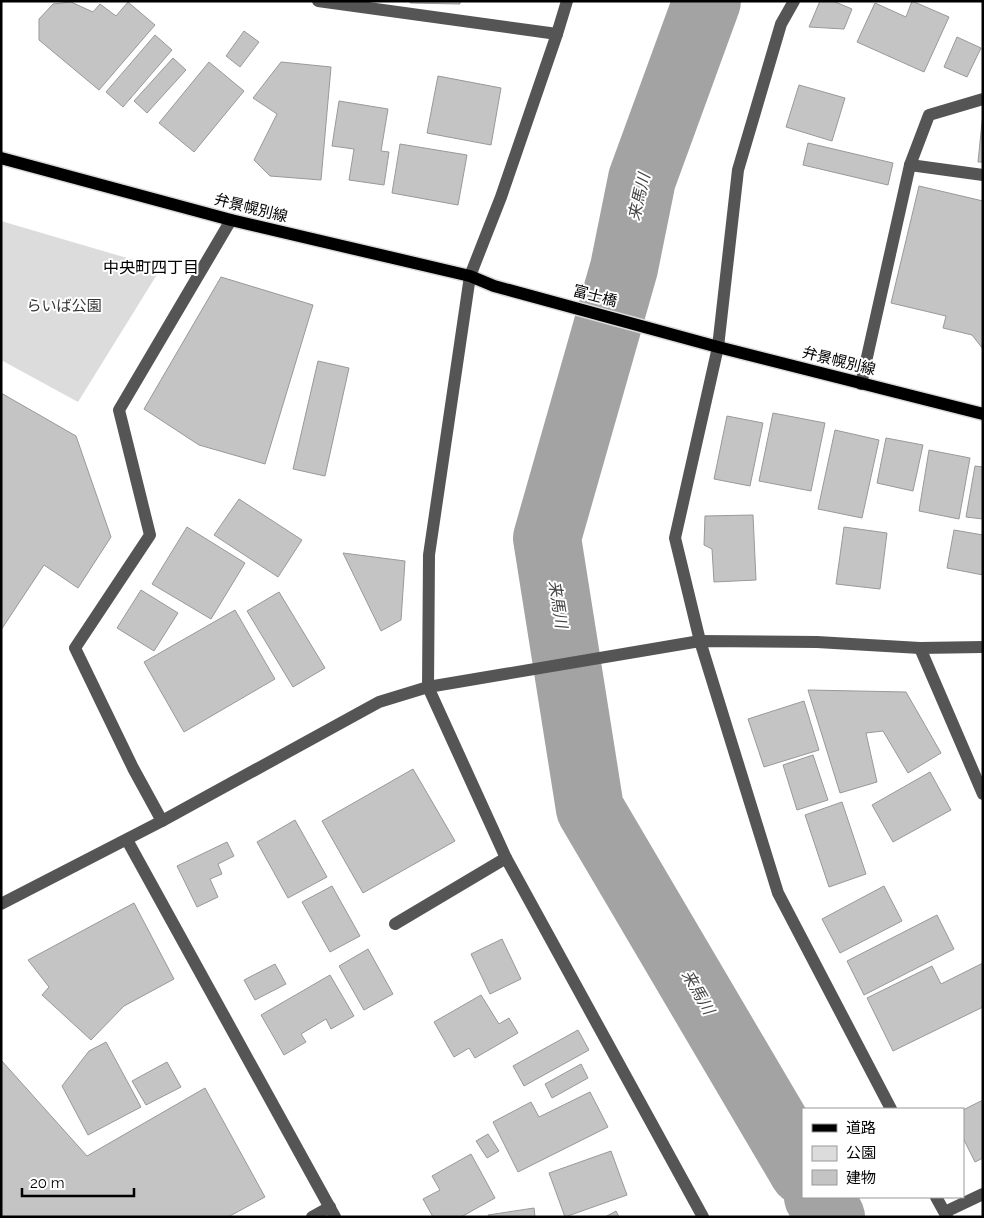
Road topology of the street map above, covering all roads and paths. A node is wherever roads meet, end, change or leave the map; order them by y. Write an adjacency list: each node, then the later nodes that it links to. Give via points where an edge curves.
1 (318, 1): 4 (street)
2 (567, 1): 4 (street)
3 (794, 1): 13 (street, via 781,24 738,170)
4 (557, 34): 10 (street, via 502,196)
5 (983, 99): 7 (street, via 929,115)
6 (1, 158): 9 (main road, 弁景幌別線)
7 (910, 165): 8 (street); 14 (street)
8 (983, 175)
9 (231, 220): 10 (main road, 弁景幌別線); 21 (street, via 118,410 150,535 75,648)
10 (470, 276): 11 (main road, 弁景幌別線); 19 (street, via 430,555)
11 (494, 286): 12 (main road, 富士橋)
12 (689, 338): 13 (main road, 弁景幌別線)
13 (718, 347): 14 (main road, 弁景幌別線); 16 (street, via 675,538)
14 (861, 384): 15 (main road, 弁景幌別線)
15 (983, 414)
16 (700, 640): 18 (street); 19 (street); 26 (street, via 778,892)
17 (983, 647): 18 (street)
18 (920, 648): 20 (street)
19 (428, 687): 21 (street, via 379,702); 23 (street)
20 (983, 794)
21 (162, 821): 22 (street)
22 (127, 840): 24 (street); 29 (street)
23 (506, 858): 25 (street); 32 (street)
24 (1, 904)
25 (394, 924)
26 (890, 1108)
27 (983, 1194): 30 (street)
28 (937, 1198): 30 (street)
29 (332, 1212): 31 (street)
30 (946, 1215)
31 (312, 1217)
32 (703, 1217)

